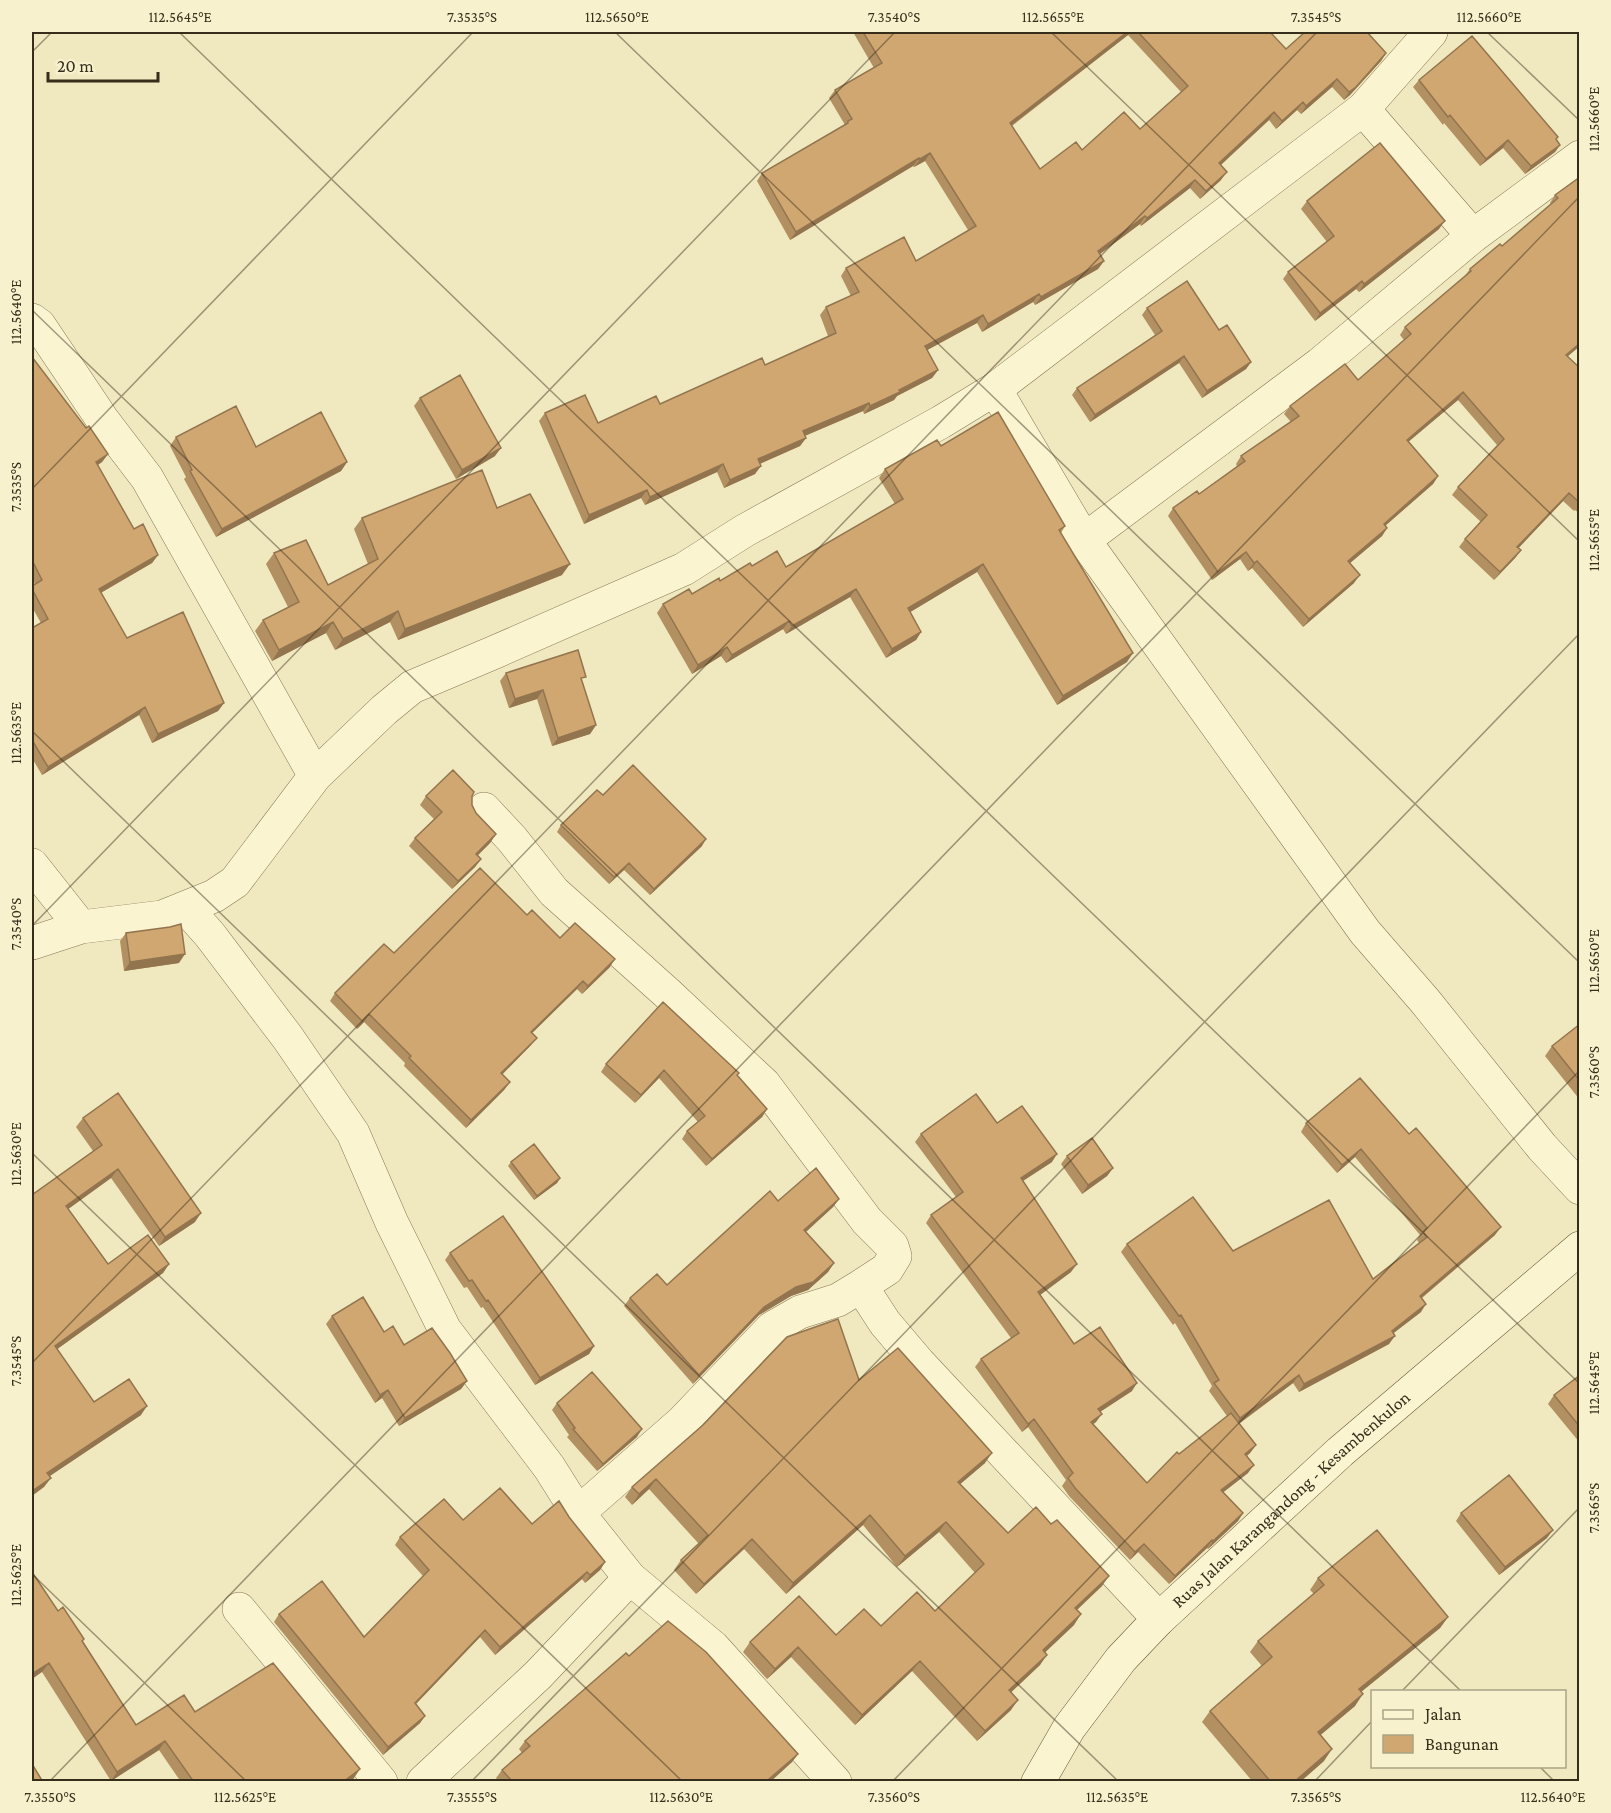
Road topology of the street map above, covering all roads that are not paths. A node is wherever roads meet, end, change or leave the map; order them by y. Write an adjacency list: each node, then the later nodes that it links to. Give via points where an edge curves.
1 (1431, 32): 2 (street)
2 (1363, 109): 4 (street); 6 (street)
3 (1580, 157): 4 (street)
4 (1473, 236): 7 (street, via 1320,364)
5 (32, 320): 8 (street, via 147,478)
6 (995, 389): 7 (street); 8 (street, via 684,569 412,687)
7 (1084, 540): 14 (street, via 1365,932)
8 (315, 776): 11 (street, via 235,882)
9 (484, 810): 16 (street, via 554,892 764,1084 848,1197 892,1246 895,1256 887,1269)
10 (32, 865): 12 (street)
11 (186, 908): 12 (street, via 162,917); 17 (street, via 288,1038 353,1133 445,1330 549,1467)
12 (81, 927): 13 (street)
13 (32, 943)
14 (1580, 1188)
15 (1580, 1248): 20 (street, Ruas Jalan Karangandong - Kesambenkulon, via 1340,1452)
16 (861, 1287): 17 (street, via 772,1328 682,1422); 20 (street, via 919,1363)
17 (578, 1513): 18 (street)
18 (630, 1578): 22 (street, via 538,1675); 23 (street, via 713,1647)
19 (239, 1609): 21 (street)
20 (1159, 1619): 24 (street, Ruas Jalan Karangandong - Kesambenkulon, via 1121,1659 1083,1709)
21 (381, 1782)
22 (423, 1782)
23 (835, 1782)
24 (1038, 1782)

